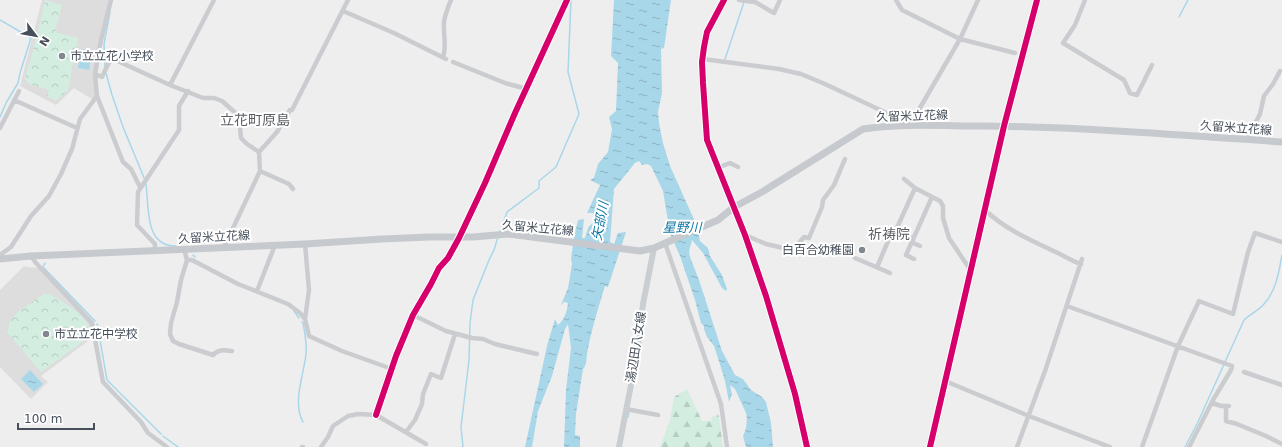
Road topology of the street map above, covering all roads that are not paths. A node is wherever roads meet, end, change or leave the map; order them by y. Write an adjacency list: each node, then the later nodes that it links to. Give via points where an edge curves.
1 (111, 0): 20 (street)
2 (214, 0): 21 (street)
3 (348, 0): 13 (street)
4 (451, 0): 13 (street, via 444,23 445,58)
5 (568, 0): 22 (street)
6 (724, 0): 16 (street, via 707,32)
7 (739, 0): 8 (street, via 755,2 774,13)
8 (780, 0)
9 (896, 0): 14 (street, via 902,10)
10 (978, 0): 14 (street)
11 (1037, 0): 28 (street)
12 (1085, 0): 18 (street, via 1075,25 1063,43 1124,80 1130,93 1138,98)
13 (343, 11): 33 (street, via 292,110)
14 (960, 39): 15 (street); 27 (street)
15 (1015, 54)
16 (703, 59): 27 (street, via 801,74); 36 (street, via 707,140)
17 (453, 62): 22 (street, via 505,83)
18 (1152, 65)
19 (1280, 71): 31 (street, via 1264,96 1260,114)
20 (95, 74): 21 (street, via 102,77 111,58); 25 (street)
21 (170, 85): 23 (street)
22 (528, 89): 47 (street)
23 (188, 91): 33 (street, via 203,98 222,100 227,104 239,116 241,138); 39 (street, via 180,106 179,130)
24 (19, 92): 26 (street)
25 (97, 96): 30 (street, via 82,114); 39 (street, via 123,162 131,169)
26 (14, 100): 29 (street); 30 (street)
27 (909, 125): 28 (main road, 久留米立花線); 43 (main road, 久留米立花線, via 863,129)
28 (1004, 126): 31 (main road, 久留米立花線); 44 (street)
29 (0, 128)
30 (77, 128): 58 (street, via 66,161 49,196 31,216 11,247)
31 (1247, 139): 32 (main road, 久留米立花線)
32 (1282, 142)
33 (259, 152): 37 (street)
34 (846, 159): 46 (street, via 834,185 823,200 809,238 804,237 792,250 766,244)
35 (738, 167): 36 (street, via 730,163)
36 (717, 168): 43 (street)
37 (260, 171): 41 (street, via 289,184); 54 (street)
38 (904, 179): 40 (street)
39 (140, 187): 57 (street, via 137,225 155,244)
40 (916, 188): 42 (street); 45 (street)
41 (293, 189)
42 (932, 197): 48 (street); 65 (street, via 940,202 949,238)
43 (734, 207): 46 (street); 49 (main road, 久留米立花線, via 718,220)
44 (985, 210): 65 (street); 68 (street, via 1020,236 1072,261 1082,261)
45 (896, 230): 48 (street); 64 (street, via 889,239)
46 (745, 235): 91 (street, via 795,394)
47 (459, 238): 51 (main road, 久留米立花線, via 430,237); 55 (main road, 久留米立花線, via 508,234 626,250); 69 (street)
48 (912, 240): 53 (street); 62 (street, via 906,255)
49 (666, 242): 55 (main road, 久留米立花線); 90 (street, via 721,404)
50 (1282, 242): 72 (street, via 1255,233 1233,314 1198,301)
51 (305, 244): 52 (main road, 久留米立花線); 70 (street, via 309,290)
52 (275, 245): 54 (main road, 久留米立花線); 67 (street)
53 (920, 246)
54 (224, 247): 56 (main road, 久留米立花線)
55 (654, 248): 80 (street, 湯辺田八女線)
56 (184, 249): 57 (main road, 久留米立花線); 63 (street)
57 (155, 251): 59 (main road, 久留米立花線)
58 (0, 255)
59 (31, 256): 61 (main road, 久留米立花線); 87 (street, via 92,323 103,382 141,422 148,433)
60 (855, 258): 64 (street)
61 (0, 259)
62 (914, 259)
63 (186, 260): 67 (street, via 192,260); 73 (street, via 171,322 170,334 173,341 212,355 223,350)
64 (877, 267): 66 (street)
65 (971, 271): 77 (street)
66 (890, 273)
67 (256, 291): 70 (street, via 292,306)
68 (1067, 306): 72 (street); 83 (street)
69 (413, 315): 71 (street); 75 (street)
70 (304, 319): 75 (street, via 309,336)
71 (456, 334): 74 (street); 84 (street, via 441,378 431,374 422,404)
72 (1178, 346): 79 (street, via 1232,366); 95 (street)
73 (232, 351)
74 (537, 354)
75 (392, 369): 81 (street)
76 (1244, 372): 78 (street)
77 (945, 381): 83 (street); 92 (street)
78 (1282, 385)
79 (1212, 403): 86 (street, via 1227,406 1226,421); 96 (street)
80 (626, 410): 82 (street); 89 (street, 湯辺田八女線)
81 (376, 415): 84 (street); 88 (street, via 348,416 333,426)
82 (658, 415)
83 (1029, 416): 93 (street); 94 (street)
84 (406, 432): 85 (street)
85 (426, 444)
86 (1282, 444)
87 (167, 447)
88 (321, 447)
89 (619, 447)
90 (727, 447)
91 (807, 447)
92 (930, 447)
93 (1017, 447)
94 (1110, 447)
95 (1142, 447)
96 (1189, 447)

